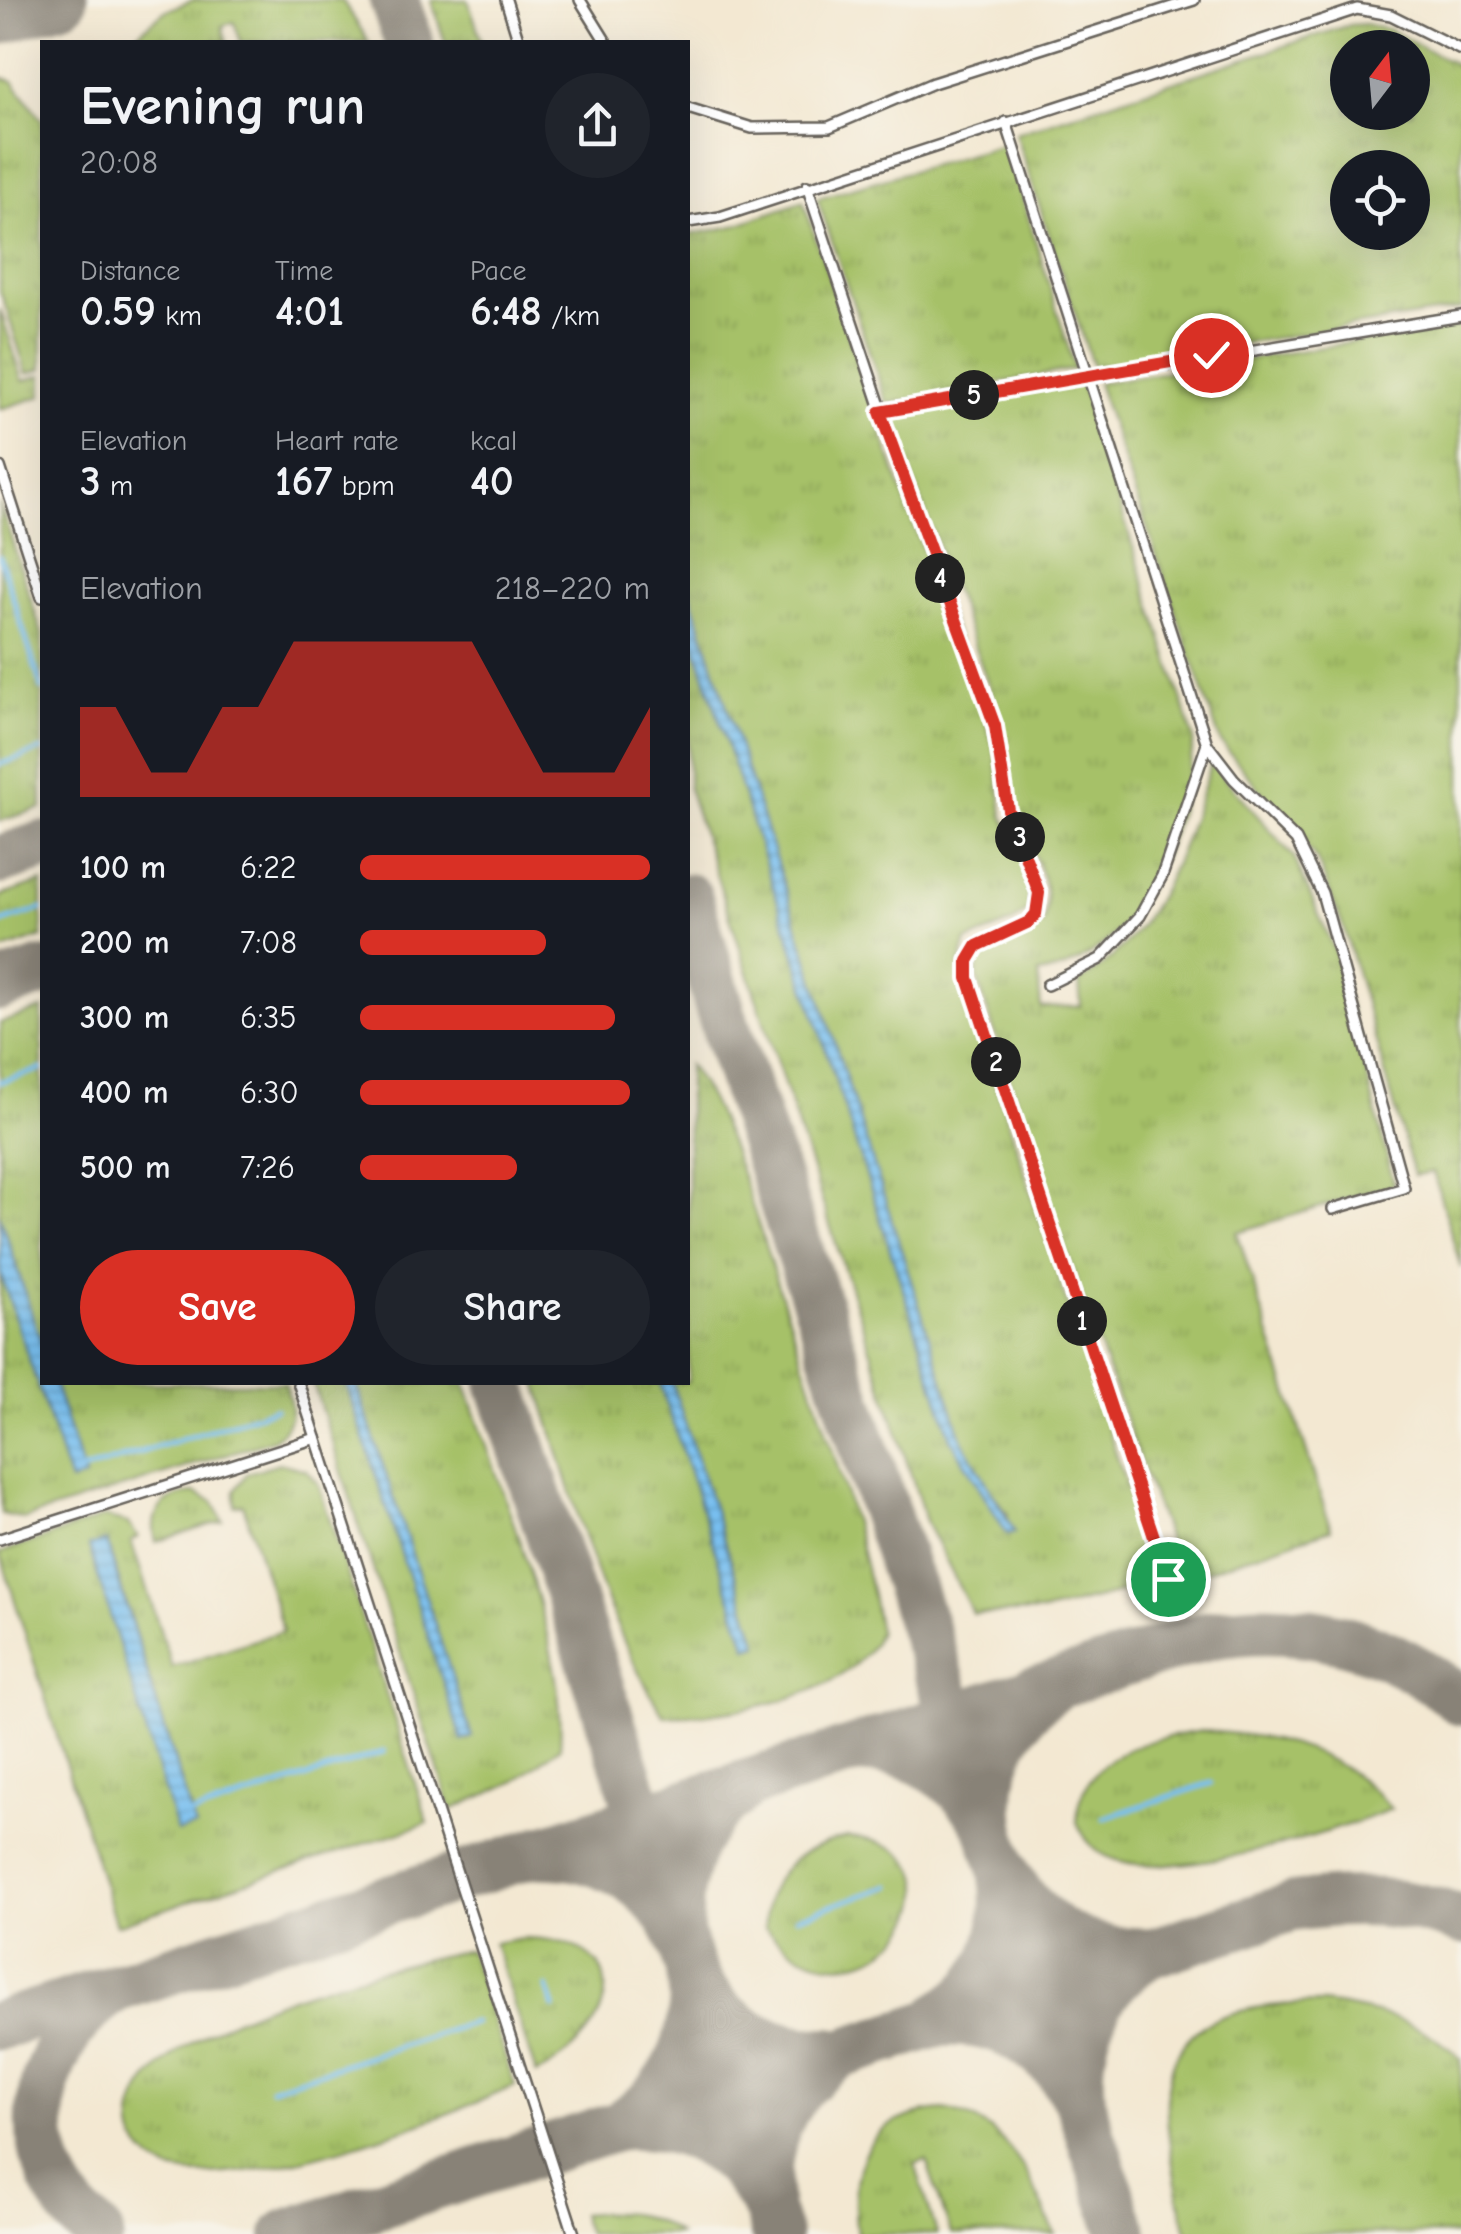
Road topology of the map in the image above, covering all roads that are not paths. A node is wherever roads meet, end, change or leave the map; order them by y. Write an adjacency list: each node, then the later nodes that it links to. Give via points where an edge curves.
1 (506, 0): 4 (lane)
2 (580, 0): 5 (lane)
3 (1194, 0): 7 (lane, via 933,83 828,127 752,128)
4 (519, 40)
5 (605, 40)
6 (1461, 50): 8 (lane, via 1391,15 1357,9)
7 (690, 109)
8 (1006, 122): 9 (lane); 12 (lane)
9 (807, 186): 10 (lane); 13 (lane)
10 (690, 222)
11 (1461, 316): 12 (lane)
12 (1086, 375): 13 (lane); 16 (lane)
13 (880, 412): 22 (lane, via 995,726 1008,810 1039,893 1029,922 977,946 968,978)
14 (0, 467): 15 (lane)
15 (40, 591)
16 (1207, 744): 17 (lane, via 1162,876 1140,916 1100,959); 18 (lane, via 1296,840 1322,893 1399,1169 1404,1188)
17 (1047, 985)
18 (1333, 1210)
19 (299, 1385): 20 (lane)
20 (316, 1438): 21 (lane); 23 (lane)
21 (0, 1540)
22 (1168, 1579)
23 (574, 2234)

